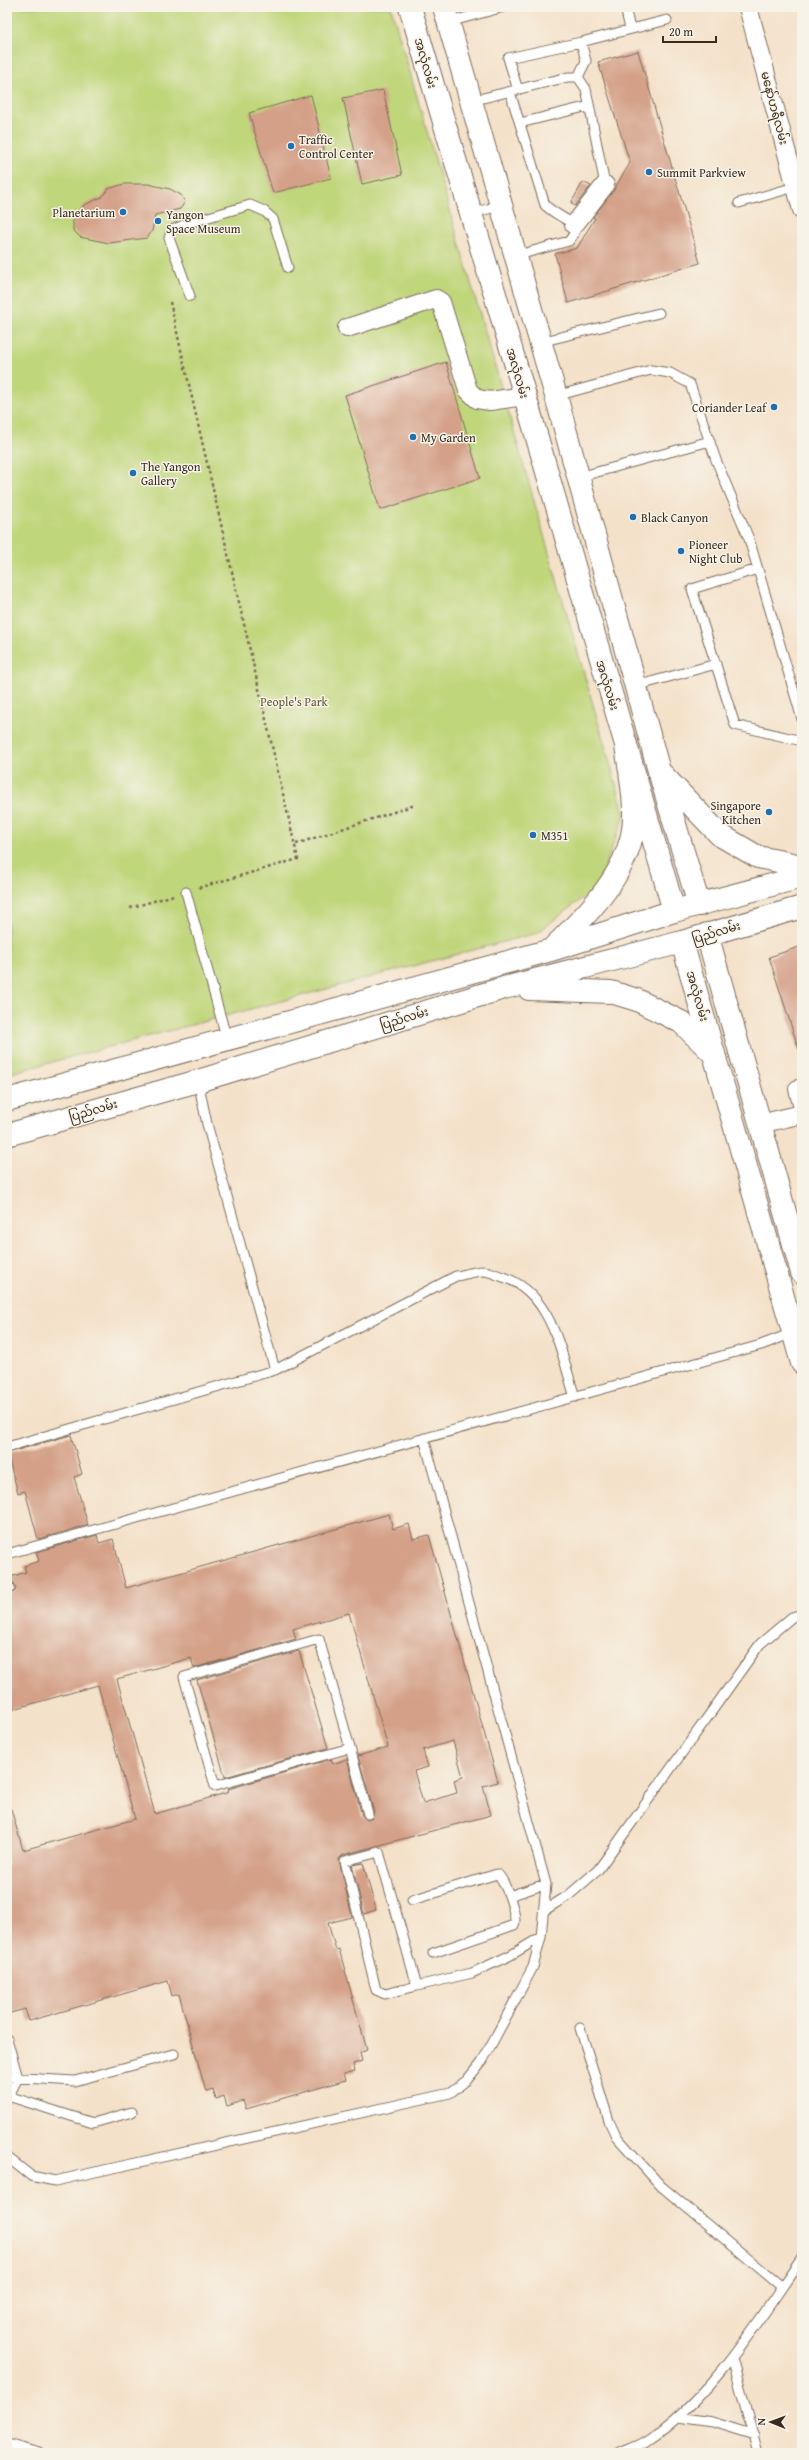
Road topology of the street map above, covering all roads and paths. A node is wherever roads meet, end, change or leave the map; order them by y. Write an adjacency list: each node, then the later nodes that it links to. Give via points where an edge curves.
1 (410, 7): 19 (main road, အလုံလမ်း)
2 (504, 7): 5 (lane)
3 (625, 7): 7 (lane)
4 (748, 7): 15 (street, မနော်ဟရီလမ်း)
5 (446, 14): 11 (main road, အလုံလမ်း)
6 (667, 20): 7 (lane)
7 (630, 29): 8 (lane)
8 (581, 42): 9 (lane, via 586,61); 10 (lane, via 508,58)
9 (578, 78): 10 (lane, via 568,77); 12 (lane, via 586,89)
10 (514, 91): 11 (lane); 13 (lane)
11 (471, 101): 17 (main road, အလုံလမ်း)
12 (589, 106): 13 (lane); 14 (lane)
13 (520, 123): 20 (lane, via 545,205 553,214 565,218)
14 (605, 185): 20 (street)
15 (795, 187): 16 (lane); 18 (street, မနော်ဟရီလမ်း)
16 (739, 203)
17 (501, 206): 19 (lane); 21 (main road, အလုံလမ်း)
18 (802, 210)
19 (470, 213): 28 (main road, အလုံလမ်း)
20 (574, 225): 21 (lane, via 574,234 569,241)
21 (515, 256): 27 (main road, အလုံလမ်း)
22 (288, 268): 23 (lane, via 273,219 264,211 250,205 188,222 172,230 169,238)
23 (190, 296)
24 (170, 302): 41 (path)
25 (659, 313): 27 (lane)
26 (347, 328): 28 (street, via 436,299 441,302 468,390 477,399)
27 (540, 342): 29 (main road, အလုံလမ်း)
28 (525, 396): 35 (main road, အလုံလမ်း)
29 (556, 396): 30 (lane, via 651,370 670,373 690,384); 31 (main road, အလုံလမ်း)
30 (710, 441): 31 (lane); 32 (lane, via 749,539)
31 (579, 477): 34 (main road, အလုံလမ်း)
32 (758, 569): 33 (lane, via 692,589); 36 (lane)
33 (716, 664): 34 (lane); 37 (lane, via 735,724)
34 (636, 686): 35 (main road); 39 (main road, အလုံလမ်း)
35 (611, 694): 38 (main road, အလုံလမ်း)
36 (802, 719)
37 (802, 741)
38 (626, 745): 48 (main road, အလုံလမ်း); 51 (main road, via 634,819 628,848 616,874 594,908)
39 (659, 770): 42 (main road, via 720,835 758,857); 45 (main road, အလုံလမ်း)
40 (415, 805): 41 (path)
41 (296, 844): 44 (path, via 298,859)
42 (802, 866)
43 (802, 877): 45 (main road)
44 (186, 892): 47 (path); 53 (lane)
45 (699, 905): 48 (main road); 49 (main road, အလုံလမ်း)
46 (802, 907): 49 (main road, ပြည်လမ်း)
47 (130, 908)
48 (674, 911): 50 (main road, အလုံလမ်း); 51 (main road)
49 (707, 934): 50 (main road, ပြည်လမ်း); 58 (main road, အလုံလမ်း)
50 (682, 942): 52 (main road, ပြည်လမ်း); 54 (main road, အလုံလမ်း)
51 (551, 950): 53 (main road)
52 (504, 988): 54 (main road, via 611,992 637,1000 681,1022); 55 (main road, ပြည်လမ်း)
53 (227, 1040): 56 (main road)
54 (714, 1054): 61 (main road, အလုံလမ်း)
55 (198, 1081): 59 (main road, ပြည်လမ်း); 63 (lane, via 207,1124)
56 (7, 1100)
57 (802, 1114): 58 (street)
58 (760, 1124): 60 (main road, အလုံလမ်း)
59 (7, 1135)
60 (802, 1273)
61 (798, 1331): 62 (main road, အလုံလမ်း); 64 (lane, via 761,1345)
62 (802, 1363)
63 (275, 1370): 64 (lane, via 456,1276 484,1271 524,1286 537,1302 549,1319); 66 (lane)
64 (575, 1397): 65 (lane)
65 (424, 1438): 67 (lane); 71 (lane)
66 (7, 1447)
67 (7, 1554)
68 (802, 1614): 74 (lane, via 792,1617 760,1644 598,1870 569,1895)
69 (350, 1748): 69 (lane, via 319,1639 184,1677 215,1786); 70 (lane)
70 (368, 1814)
71 (546, 1884): 72 (lane); 74 (lane)
72 (509, 1896): 73 (lane, via 501,1876 497,1874); 76 (lane, via 516,1919 514,1925)
73 (412, 1900)
74 (545, 1910): 75 (lane)
75 (541, 1937): 77 (lane, via 511,1955 472,1972); 85 (lane, via 533,1967 483,2060 467,2080 450,2093 56,2180 31,2176)
76 (433, 1953)
77 (417, 1986): 77 (lane, via 379,1852 345,1861 376,1990 385,1994)
78 (580, 2028): 87 (lane, via 616,2136 661,2186)
79 (7, 2039): 82 (lane)
80 (174, 2054): 82 (lane, via 75,2081)
81 (7, 2077): 82 (lane)
82 (18, 2078): 83 (lane)
83 (8, 2097): 84 (lane, via 93,2123)
84 (132, 2112)
85 (7, 2157)
86 (802, 2258): 87 (lane)
87 (782, 2287): 88 (lane)
88 (732, 2358): 89 (lane); 90 (lane)
89 (678, 2417): 90 (lane, via 712,2422); 93 (lane, via 647,2441)
90 (754, 2435): 94 (lane)
91 (7, 2444): 92 (lane)
92 (39, 2453)
93 (620, 2453)
94 (758, 2453)

